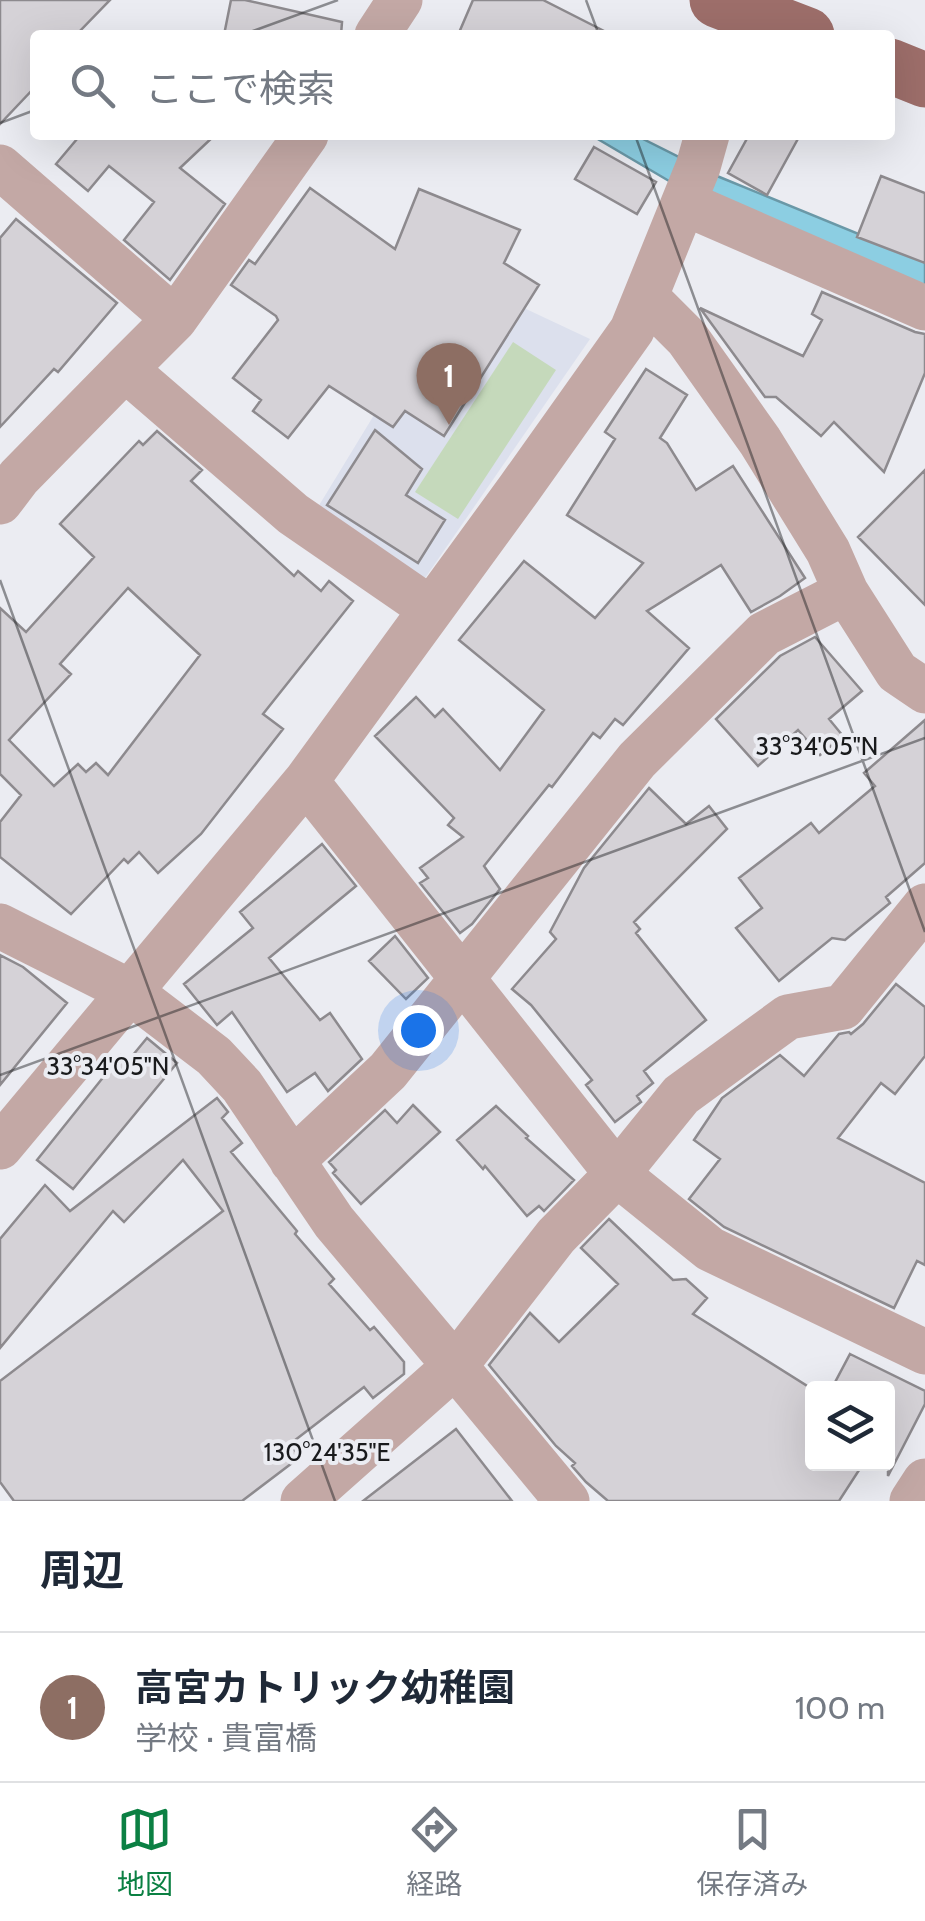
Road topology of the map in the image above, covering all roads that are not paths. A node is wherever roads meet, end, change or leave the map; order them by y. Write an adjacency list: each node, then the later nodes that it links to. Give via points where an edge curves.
1 (735, 11): 2 (main road)
2 (792, 30)
3 (895, 68): 4 (main road)
4 (925, 80)
5 (302, 140): 10 (street)
6 (0, 167): 10 (street)
7 (694, 174): 8 (street); 9 (street)
8 (647, 298): 13 (street, via 688,338 760,440); 14 (street, via 632,330)
9 (925, 308)
10 (174, 319): 11 (street)
11 (125, 369): 12 (street); 14 (street, via 293,514)
12 (0, 502)
13 (846, 592): 15 (street, via 897,672); 19 (street, via 764,634 637,760)
14 (431, 609): 16 (street)
15 (925, 691)
16 (306, 781): 19 (street); 20 (street)
17 (925, 906): 23 (street, via 843,1008 788,1017 681,1095)
18 (0, 926): 20 (street)
19 (464, 978): 22 (street, via 388,1071); 23 (street)
20 (129, 991): 21 (street); 22 (street, via 214,1056)
21 (0, 1147)
22 (292, 1161): 25 (street, via 334,1222)
23 (617, 1174): 24 (street, via 710,1249); 25 (street, via 556,1236)
24 (925, 1352)
25 (455, 1366): 27 (street); 28 (street)
26 (925, 1481): 29 (street)
27 (304, 1501)
28 (567, 1501)
29 (912, 1501)

